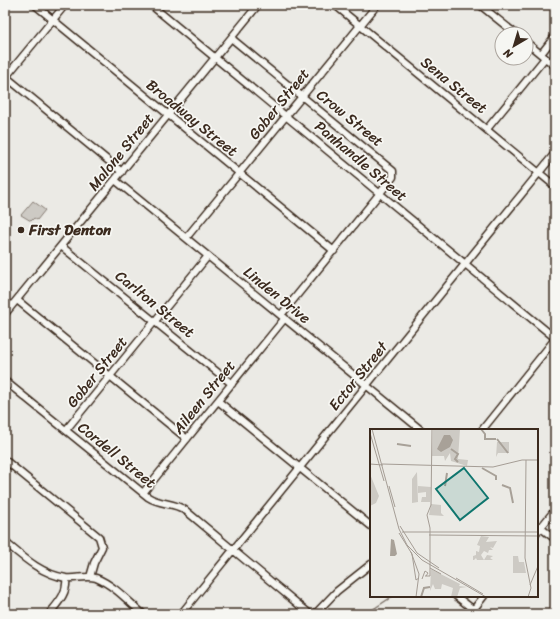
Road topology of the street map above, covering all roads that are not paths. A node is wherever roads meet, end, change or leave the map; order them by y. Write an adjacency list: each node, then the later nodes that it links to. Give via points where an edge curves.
1 (35, 5): 8 (street, Broadway Street)
2 (65, 5): 8 (street)
3 (151, 5): 15 (street, Panhandle Street)
4 (258, 5): 12 (street, Malone Street)
5 (335, 5): 9 (street, Sena Street)
6 (377, 5): 9 (street, Gober Street)
7 (480, 5): 10 (street)
8 (53, 20): 17 (street); 19 (street, Broadway Street)
9 (360, 25): 18 (street, Gober Street); 21 (street, Sena Street)
10 (506, 26)
11 (555, 36): 14 (street)
12 (231, 38): 15 (street, Malone Street); 18 (street, Crow Street)
13 (534, 49): 14 (street)
14 (543, 56): 16 (street); 21 (street)
15 (215, 57): 19 (street, Malone Street); 20 (street, Panhandle Street)
16 (555, 66)
17 (5, 77): 23 (street)
18 (302, 96): 20 (street, Gober Street); 28 (street, Crow Street, via 393,171 393,178)
19 (168, 115): 23 (street, Malone Street); 24 (street, Broadway Street)
20 (286, 116): 24 (street, Gober Street); 28 (street, Panhandle Street)
21 (487, 129): 25 (street, Sena Street)
22 (555, 154): 25 (street, Ector Street)
23 (122, 172): 26 (street, Malone Street)
24 (239, 173): 29 (street, Gober Street); 31 (street, Broadway Street)
25 (539, 173): 27 (street, Sena Street); 33 (street, Ector Street)
26 (115, 180): 29 (street, Linden Drive); 30 (street, Malone Street)
27 (555, 186)
28 (380, 194): 31 (street, Aileen Street); 33 (street, Panhandle Street)
29 (186, 238): 32 (street, Linden Drive)
30 (61, 246): 34 (street, Malone Street); 37 (street, Carlton Street)
31 (334, 251): 36 (street, Aileen Street)
32 (208, 256): 36 (street, Linden Drive); 37 (street, Gober Street)
33 (465, 264): 38 (street, Panhandle Street); 42 (street, Ector Street)
34 (17, 300): 35 (street, Malone Street); 39 (street)
35 (5, 314)
36 (283, 317): 41 (street, Aileen Street); 42 (street, Linden Drive)
37 (155, 321): 39 (street, Gober Street); 41 (street, Carlton Street)
38 (555, 338): 45 (street)
39 (110, 376): 46 (street, Gober Street); 47 (street)
40 (5, 380): 46 (street, Cordell Street)
41 (232, 384): 43 (street, Aileen Street)
42 (367, 385): 44 (street, Linden Drive); 49 (street, Ector Street)
43 (218, 401): 47 (street, Aileen Street); 49 (street)
44 (420, 429)
45 (483, 429)
46 (66, 430): 50 (street, Cordell Street)
47 (187, 439): 50 (street, Aileen Street)
48 (5, 460): 58 (street, via 99,537 102,547)
49 (300, 468): 52 (street); 56 (street, Ector Street)
50 (143, 493): 56 (street, Cordell Street, via 153,501 179,506)
51 (555, 510): 53 (street)
52 (370, 525)
53 (538, 528): 54 (street)
54 (555, 539)
55 (5, 542): 59 (street, via 37,567)
56 (233, 550): 65 (street, Ector Street); 66 (street, Cordell Street)
57 (370, 565): 67 (street, via 337,591)
58 (90, 577): 59 (street); 64 (street, via 105,582)
59 (66, 578): 63 (street, via 67,585 62,598)
60 (457, 597): 62 (street)
61 (483, 597): 62 (street)
62 (471, 612): 68 (street)
63 (49, 614)
64 (143, 614)
65 (181, 614)
66 (310, 614)
67 (315, 614)
68 (479, 614)

